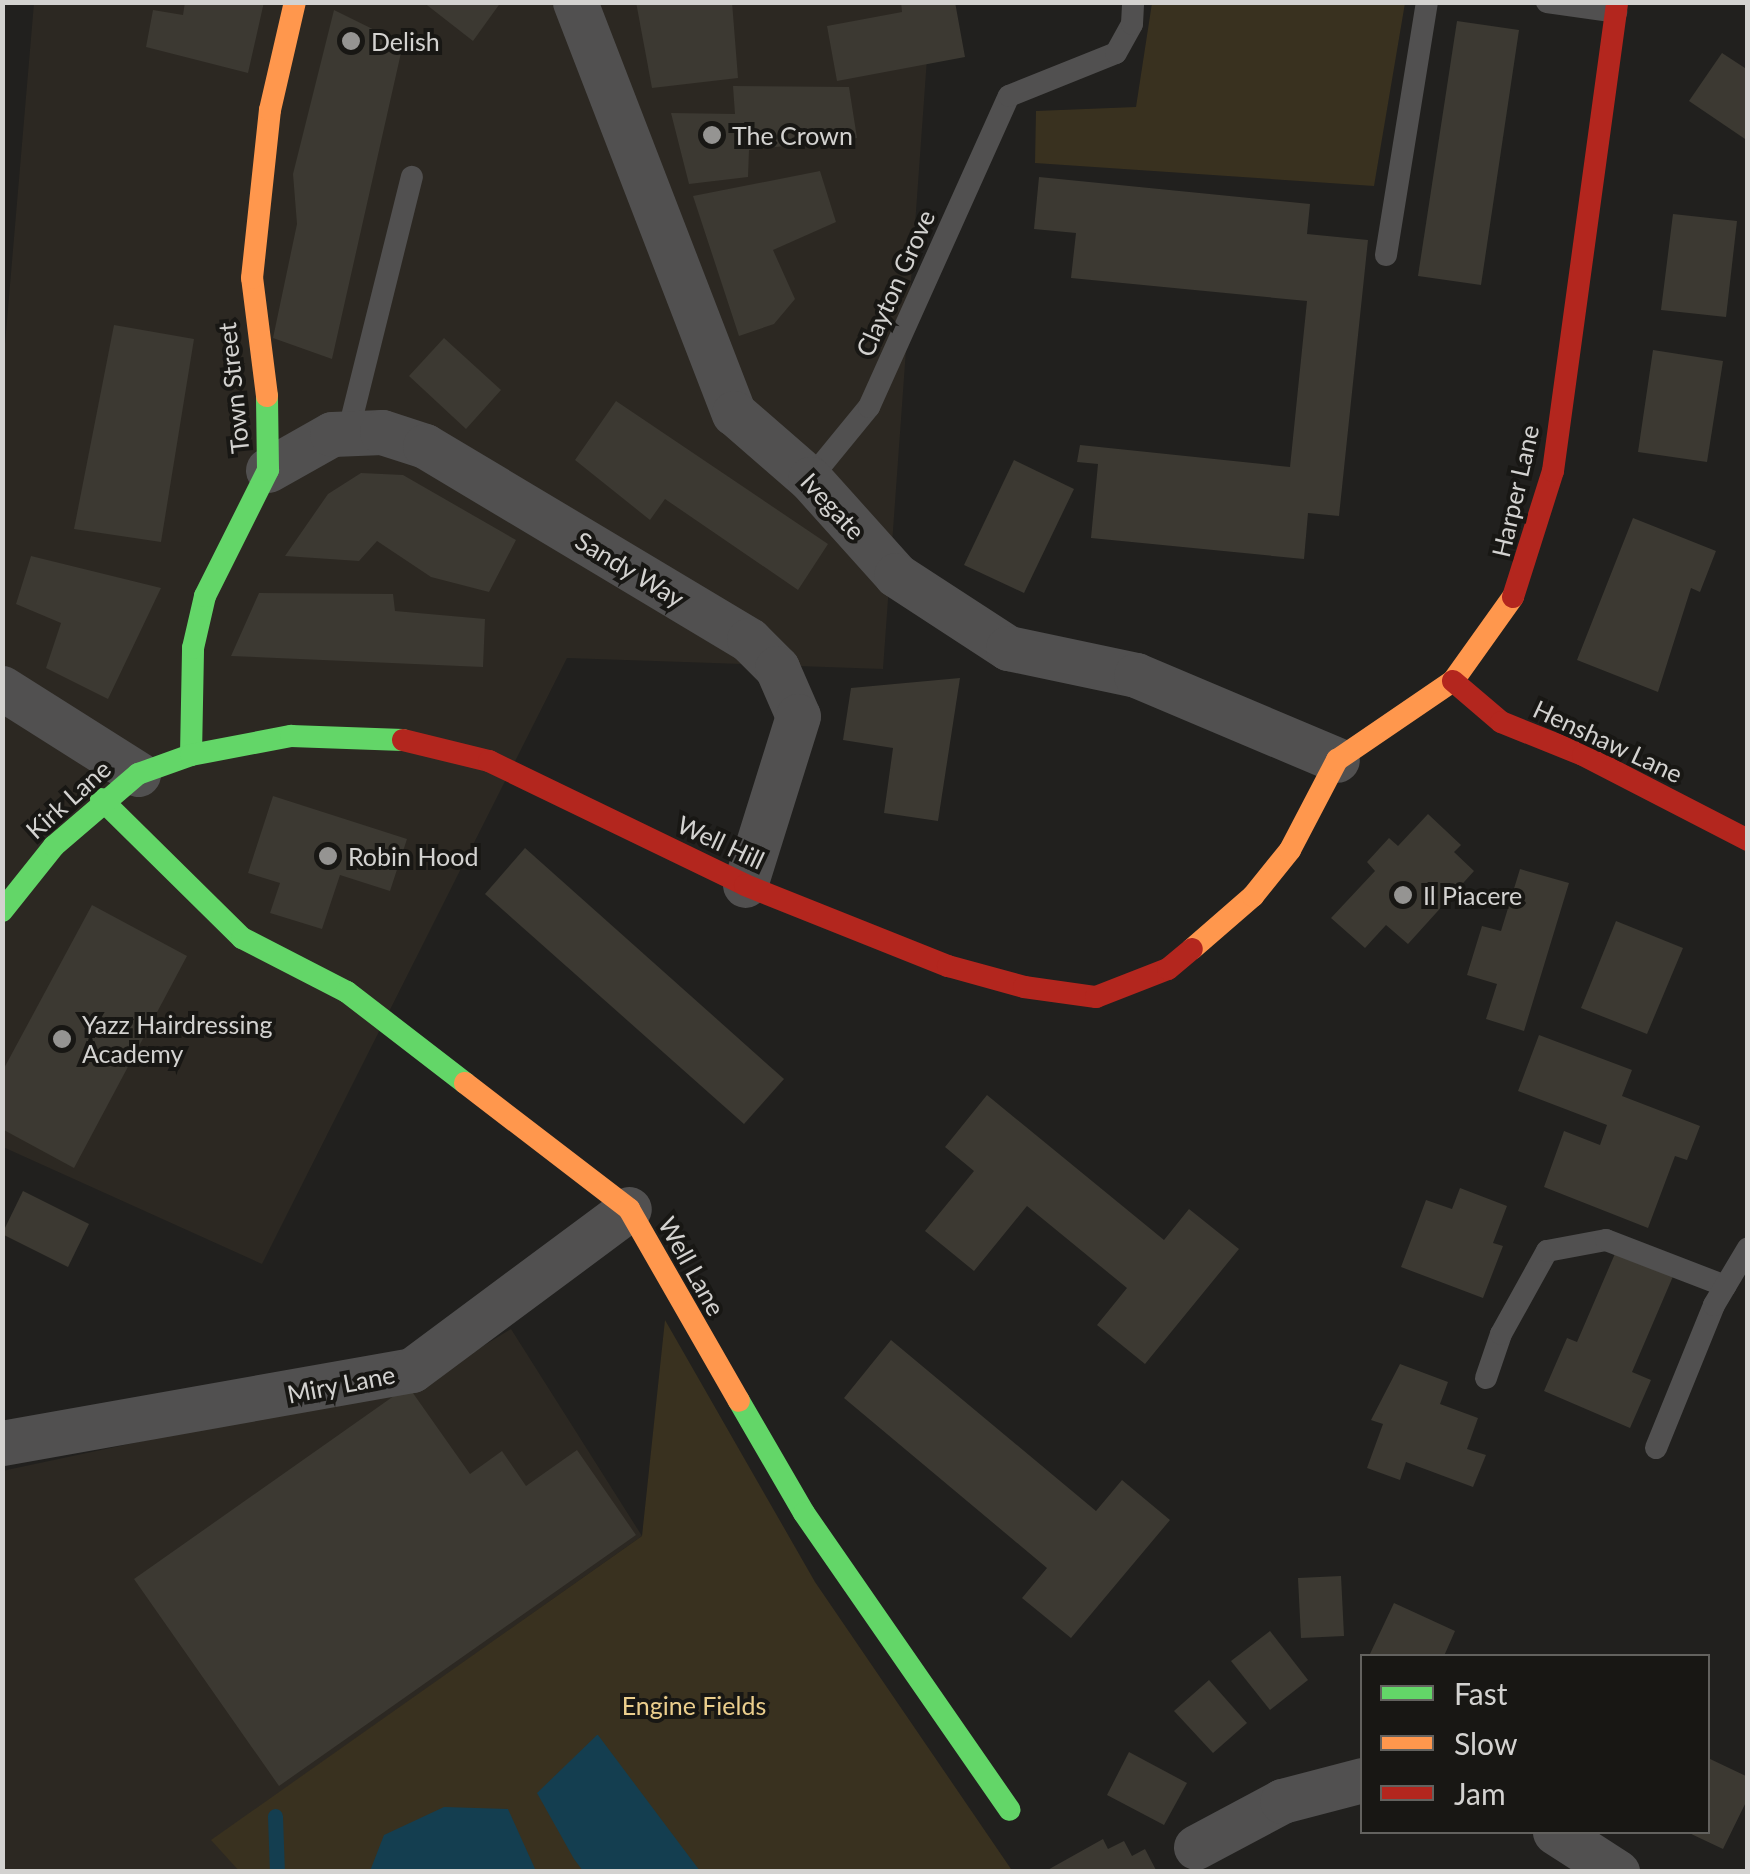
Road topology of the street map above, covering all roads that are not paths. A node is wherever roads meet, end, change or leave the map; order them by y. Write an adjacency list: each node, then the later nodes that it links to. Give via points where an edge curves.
1 (294, 2): 10 (street, Town Street, via 270,110 252,278 270,420)
2 (575, 2): 11 (street, Ivegate, via 734,413)
3 (1133, 2): 11 (lane, Clayton Grove, via 1132,24 1116,53 1009,96 870,407)
4 (1426, 2): 8 (lane)
5 (1547, 2): 6 (lane)
6 (1616, 7): 12 (street, Harper Lane, via 1552,471 1520,587)
7 (412, 177): 9 (lane)
8 (1386, 256)
9 (348, 433): 10 (street, Sandy Way, via 332,434); 18 (street, Sandy Way, via 382,432 425,446 748,640 777,668 798,716)
10 (268, 470): 14 (street, Town Street, via 205,596 193,648)
11 (810, 479): 15 (street, Ivegate, via 896,574 1008,648 1136,675)
12 (1453, 681): 15 (street, Harper Lane); 17 (street, Henshaw Lane, via 1501,722 1584,755)
13 (2, 688): 16 (street)
14 (191, 755): 16 (street, Kirk Lane); 18 (street, Well Hill, via 291,736 381,735 443,747 489,762)
15 (1337, 760): 20 (street, Harper Lane, via 1290,850)
16 (120, 786): 19 (street, Kirk Lane, via 22,881); 21 (street, Well Lane, via 242,938 348,992)
17 (1748, 840)
18 (745, 885): 20 (street, Well Hill, via 948,966 1096,997 1168,969)
19 (2, 911)
20 (1214, 930)
21 (629, 1209): 25 (street, Miry Lane, via 412,1370); 28 (street, Well Lane, via 804,1513)
22 (1748, 1248): 23 (lane)
23 (1725, 1286): 24 (lane, via 1606,1240 1546,1251 1501,1334); 26 (lane)
24 (1486, 1378)
25 (2, 1443)
26 (1656, 1448)
27 (1360, 1781): 30 (street, via 1282,1801)
28 (1010, 1810)
29 (1558, 1834): 31 (street)
30 (1196, 1847)
31 (1617, 1872)

